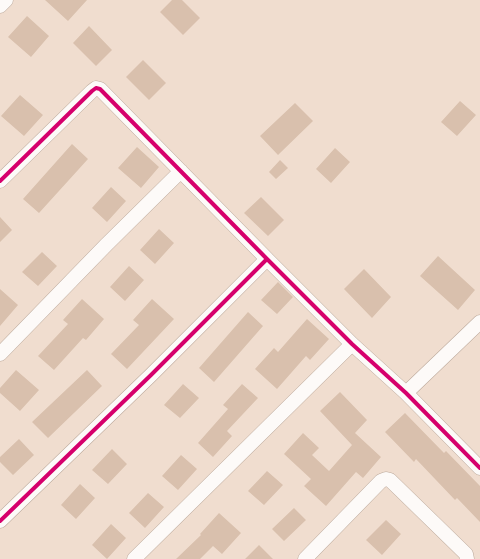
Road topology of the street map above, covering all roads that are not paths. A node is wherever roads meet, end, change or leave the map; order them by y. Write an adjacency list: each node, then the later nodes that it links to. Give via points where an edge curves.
1 (6, 0): 2 (street)
2 (0, 6)
3 (181, 171): 4 (street, via 100,88 96,88); 5 (street); 8 (street)
4 (0, 181)
5 (267, 259): 7 (street); 11 (street)
6 (480, 322): 9 (street)
7 (352, 344): 9 (street); 12 (street)
8 (0, 354)
9 (406, 393): 10 (street)
10 (480, 468)
11 (0, 522)
12 (134, 559)
13 (305, 559): 14 (street, via 386,479 450,538)
14 (468, 559)

